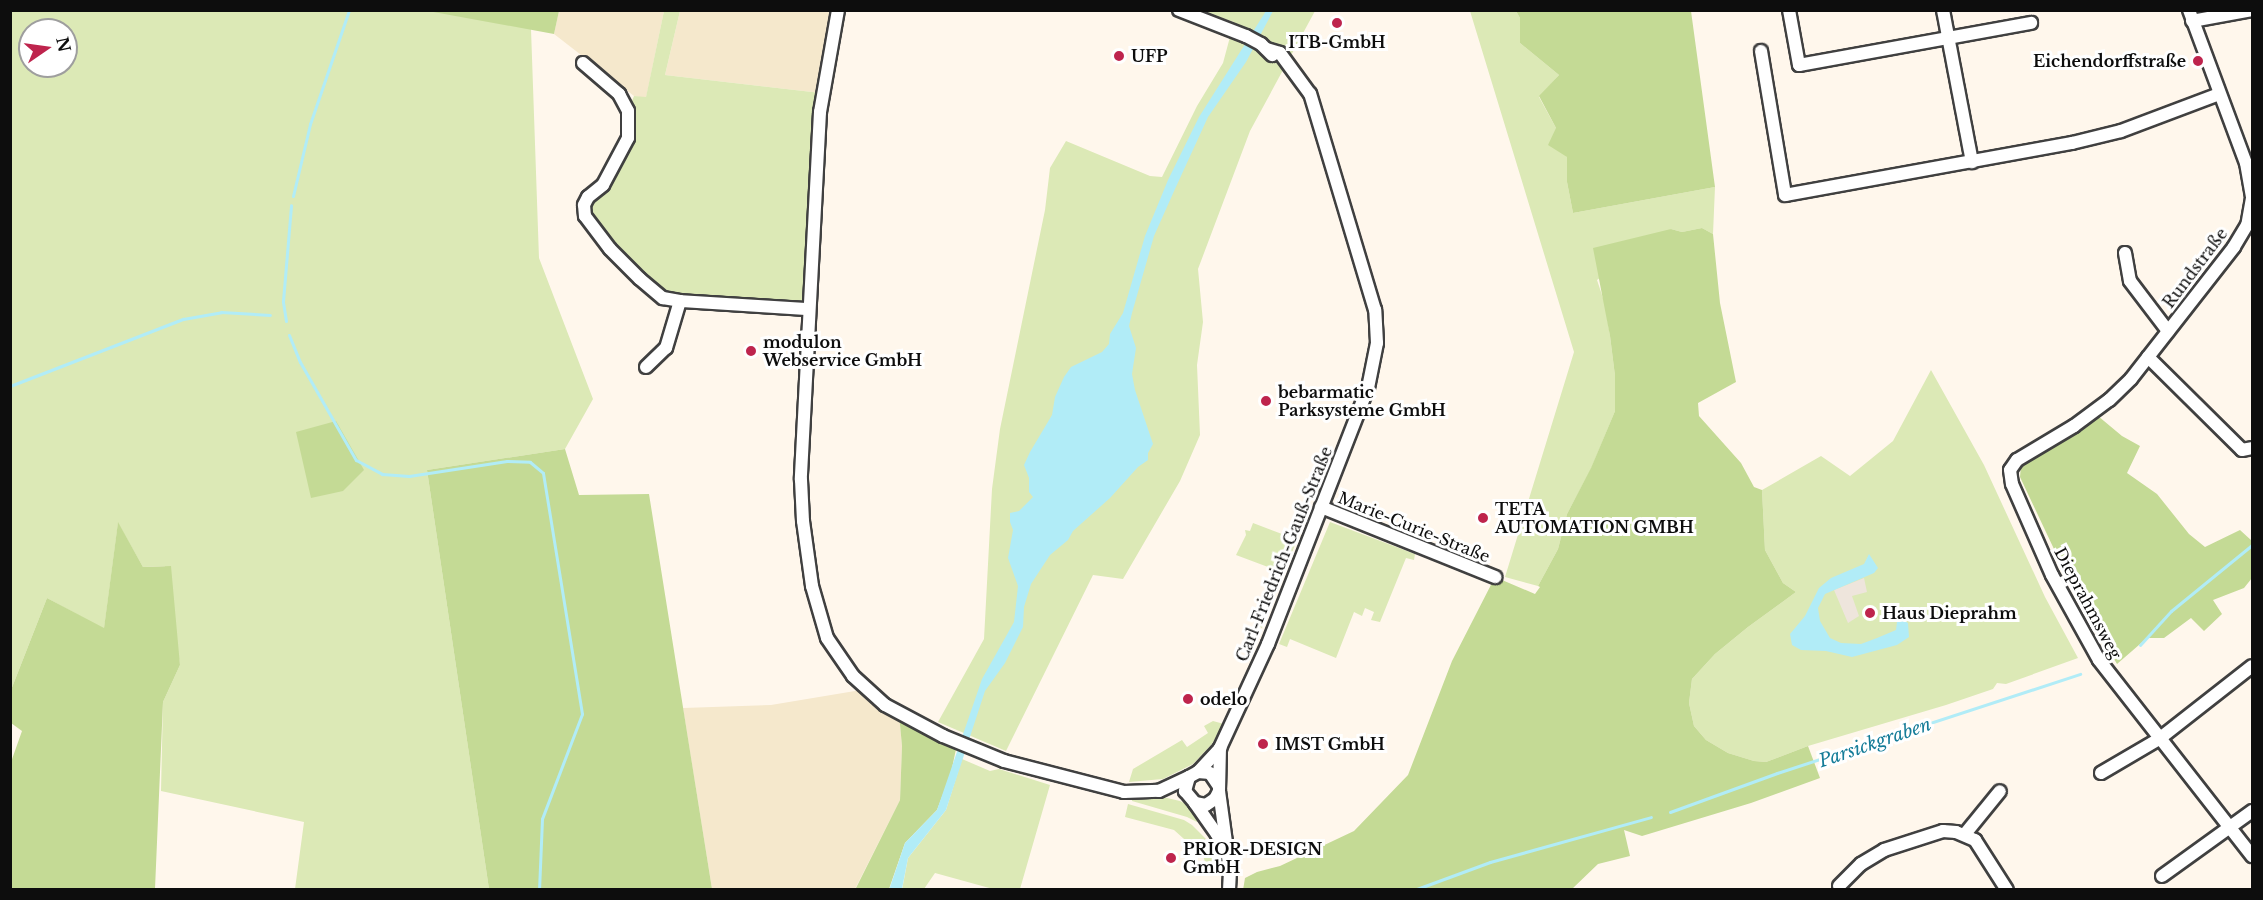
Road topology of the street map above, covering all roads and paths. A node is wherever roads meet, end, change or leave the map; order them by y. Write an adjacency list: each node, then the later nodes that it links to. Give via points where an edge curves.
1 (838, 10): 15 (street, Carl-Friedrich-Gauß-Straße, via 820,112)
2 (1179, 10): 21 (street, Carl-Friedrich-Gauß-Straße, via 1280,53 1310,94 1375,310 1377,343 1371,377)
3 (1789, 10): 8 (street, via 1799,65)
4 (1943, 10): 8 (street)
5 (2252, 10): 6 (street, Rundstraße)
6 (2190, 16): 11 (street, Rundstraße)
7 (2031, 23): 8 (street)
8 (1948, 38): 12 (street)
9 (1761, 51): 12 (street, via 1785,195)
10 (583, 63): 14 (street, via 619,94 628,111 628,138 603,185 588,197 585,216 640,279 663,298)
11 (2219, 94): 12 (street, via 2121,131); 16 (street, Rundstraße, via 2246,163 2252,198 2247,225)
12 (1972, 162)
13 (2125, 253): 16 (street, via 2130,281)
14 (680, 301): 15 (street); 18 (street, via 666,348)
15 (808, 309): 29 (street, Carl-Friedrich-Gauß-Straße, via 801,501 812,586 831,645 853,675 885,705 969,747 1004,761 1124,792)
16 (2168, 331): 17 (street, Rundstraße)
17 (2148, 357): 19 (street, via 2242,450); 20 (street, Rundstraße, via 2109,400 2058,437 2017,460)
18 (646, 367)
19 (2253, 448)
20 (2010, 470): 24 (street, Dieprahmsweg, via 2012,484 2052,575 2090,646)
21 (1321, 507): 22 (street, Marie-Curie-Straße); 25 (street, Carl-Friedrich-Gauß-Straße, via 1268,644)
22 (1495, 577)
23 (2253, 666): 24 (street)
24 (2159, 739): 26 (street); 33 (street, Dieprahmsweg)
25 (1220, 748): 27 (street, Carl-Friedrich-Gauß-Straße); 28 (street, Carl-Friedrich-Gauß-Straße)
26 (2101, 773)
27 (1194, 775): 28 (street, via 1210,773); 29 (street, Carl-Friedrich-Gauß-Straße); 31 (street, via 1185,791)
28 (1219, 788): 31 (street, via 1210,803); 36 (street, Carl-Friedrich-Gauß-Straße)
29 (1159, 791): 31 (street, Carl-Friedrich-Gauß-Straße)
30 (2000, 791): 34 (street)
31 (1193, 802): 36 (street, Carl-Friedrich-Gauß-Straße, via 1217,834)
32 (2253, 810): 33 (street)
33 (2230, 828): 35 (street, Dieprahmsweg); 37 (street)
34 (1965, 834): 38 (street, via 1931,833 1884,850 1861,864); 40 (street, via 1984,850)
35 (2253, 856)
36 (1229, 863): 39 (street, Carl-Friedrich-Gauß-Straße)
37 (2162, 876)
38 (1839, 886)
39 (1230, 890)
40 (2007, 890)

